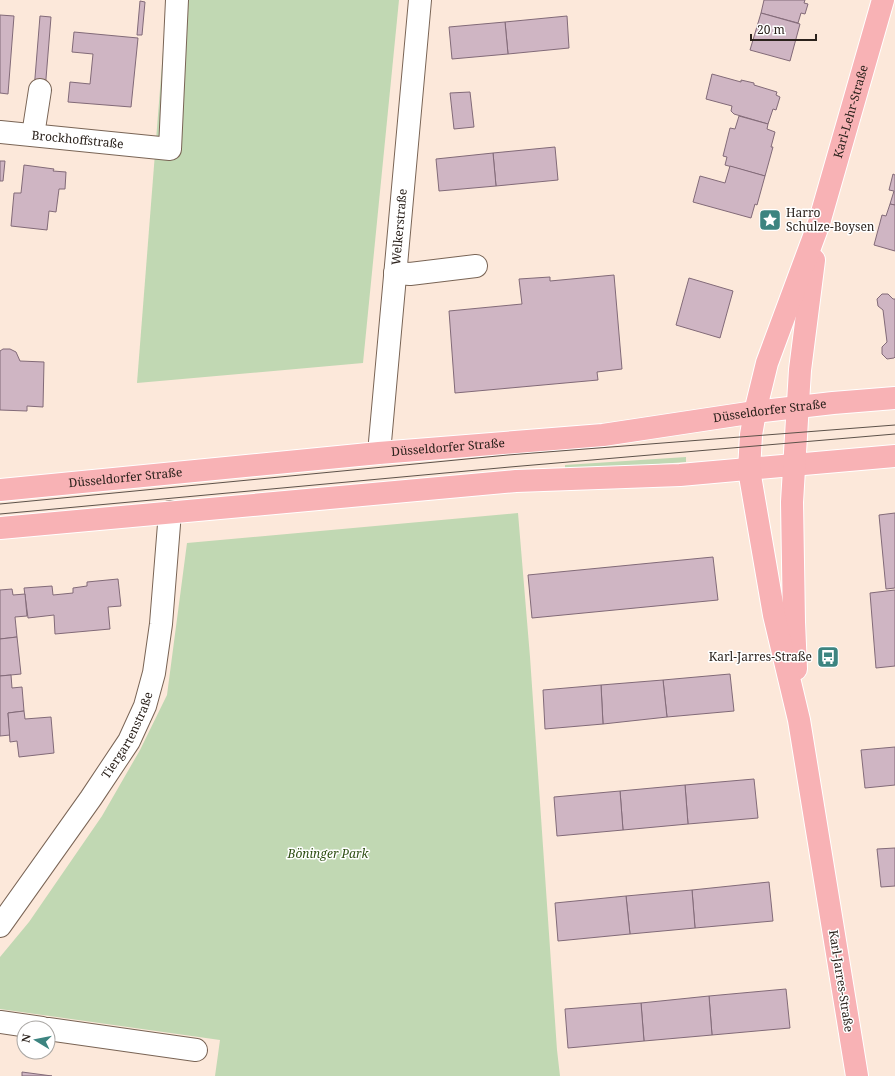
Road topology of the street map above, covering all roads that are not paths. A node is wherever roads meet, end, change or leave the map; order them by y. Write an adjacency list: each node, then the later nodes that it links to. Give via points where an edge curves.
1 (177, 0): 6 (street, Brockhoffstraße, via 170,148)
2 (420, 0): 9 (street, Welkerstraße)
3 (883, 0): 7 (main road, Karl-Lehr-Straße)
4 (40, 90): 6 (street)
5 (0, 132): 6 (street, Brockhoffstraße)
6 (33, 135)
7 (819, 224): 11 (main road, Karl-Lehr-Straße, via 800,370); 12 (main road, Karl-Lehr-Straße, via 767,363)
8 (476, 266): 9 (street, via 410,274)
9 (395, 273): 13 (street, Welkerstraße)
10 (895, 398): 11 (main road, Düsseldorfer Straße)
11 (798, 408): 12 (main road, Düsseldorfer Straße); 15 (main road, Karl-Jarres-Straße)
12 (755, 412): 13 (main road, Düsseldorfer Straße, via 603,435); 16 (main road, Karl-Jarres-Straße)
13 (379, 453): 17 (main road, Düsseldorfer Straße)
14 (895, 456): 15 (main road)
15 (795, 464): 16 (main road); 20 (main road, Karl-Jarres-Straße, via 792,502)
16 (749, 470): 18 (main road, via 516,480); 20 (main road, Karl-Jarres-Straße, via 774,615)
17 (0, 490)
18 (170, 512): 19 (main road); 21 (street, Tiergartenstraße, via 161,624 146,706 129,741)
19 (0, 528)
20 (799, 720): 26 (main road, Karl-Jarres-Straße)
21 (0, 926)
22 (0, 1022): 23 (street)
23 (16, 1024)
24 (56, 1030): 25 (street)
25 (196, 1050)
26 (857, 1076)

